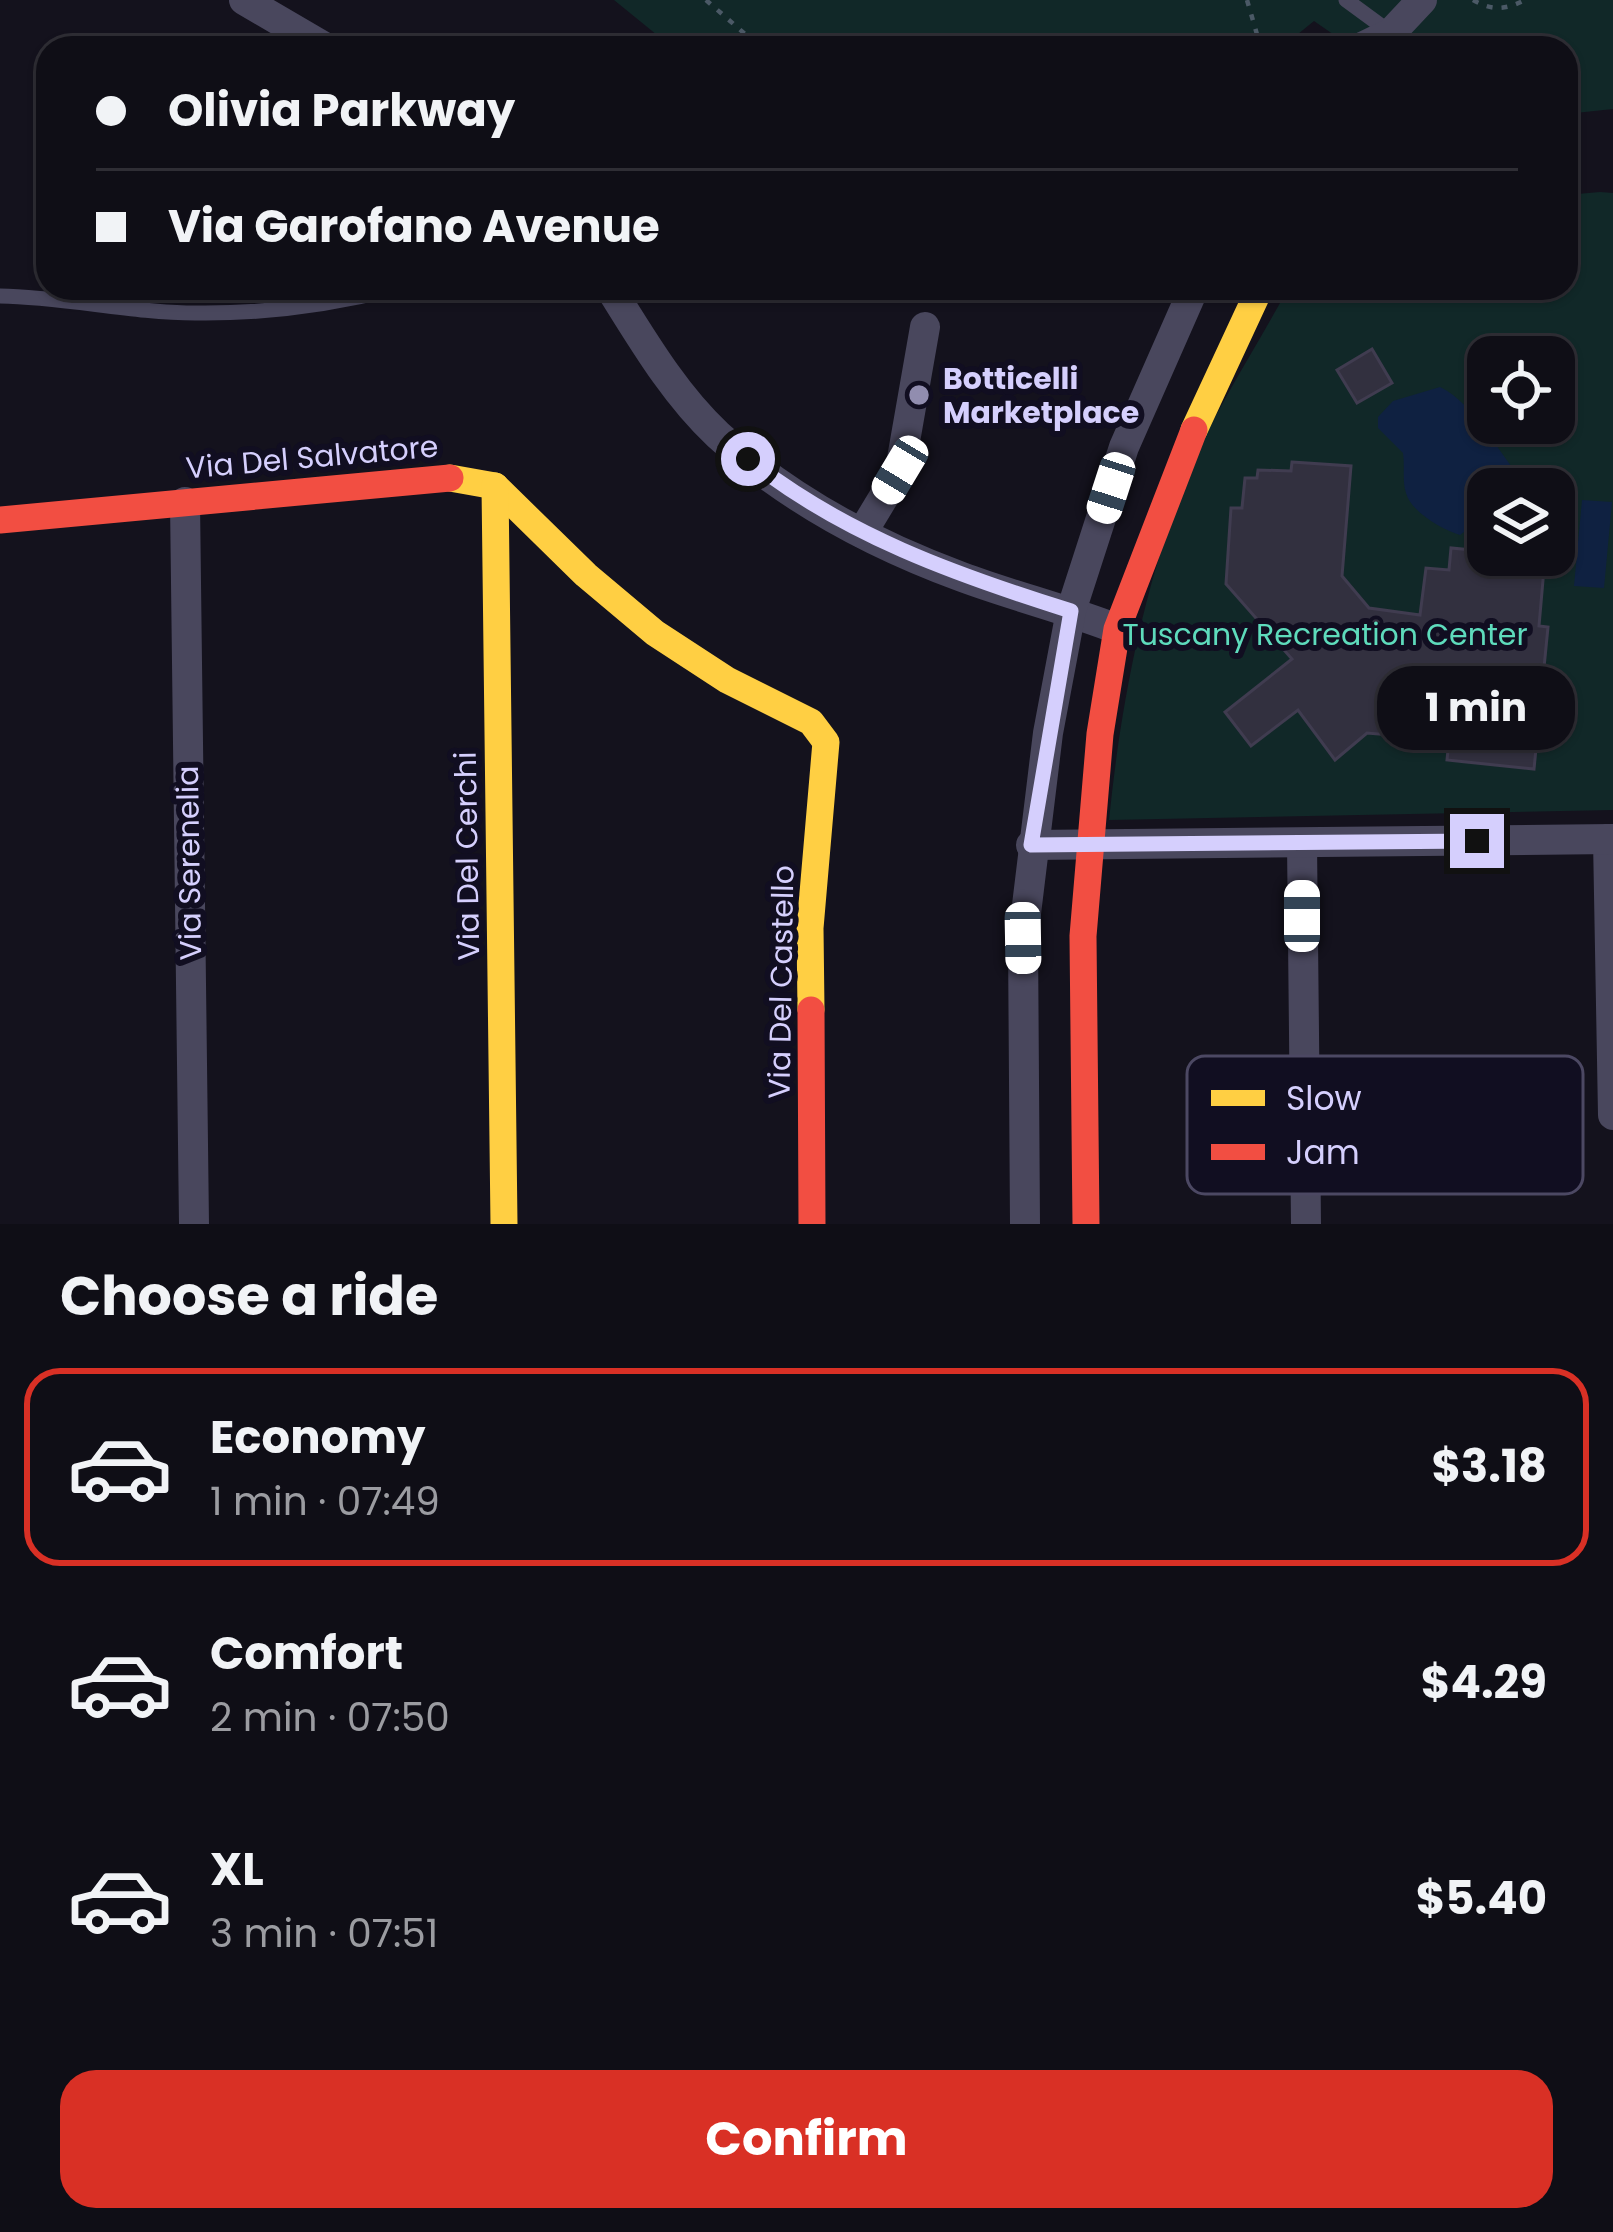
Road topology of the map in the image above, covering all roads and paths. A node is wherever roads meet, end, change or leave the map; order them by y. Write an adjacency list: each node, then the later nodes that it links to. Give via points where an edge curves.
1 (244, 0): 8 (street)
2 (706, 0): 9 (path)
3 (1247, 0): 10 (path)
4 (1346, 0): 11 (lane)
5 (1422, 0): 12 (street)
6 (1473, 0): 7 (path, via 1489,9)
7 (1525, 0)
8 (306, 36)
9 (747, 36)
10 (1258, 36)
11 (1385, 36)
12 (1392, 36)
13 (0, 296): 14 (lane)
14 (36, 297)
15 (84, 300): 16 (lane, via 192,314)
16 (351, 300)
17 (618, 300): 24 (street, via 716,433)
18 (1189, 300): 25 (street, via 1124,447)
19 (1254, 300): 26 (street, via 1180,459)
20 (925, 327): 24 (street, via 900,470)
21 (495, 486): 22 (street, Via Del Salvatore, via 458,477); 35 (street, Via Del Cerchi); 36 (street, Via Del Castello, via 655,633 811,722 826,742 810,928)
22 (184, 502): 23 (street, Via Del Salvatore); 34 (street, Via Serenelia)
23 (0, 520)
24 (862, 533): 25 (street, via 961,577)
25 (1071, 611): 26 (street); 29 (street)
26 (1117, 629): 30 (street)
27 (1611, 839): 28 (street); 32 (street)
28 (1302, 843): 30 (street); 31 (street)
29 (1031, 845): 30 (street); 37 (street, via 1023,938)
30 (1088, 846): 38 (street)
31 (1304, 1056)
32 (1613, 1114)
33 (1306, 1194): 39 (street)
34 (194, 1224)
35 (504, 1224)
36 (812, 1224)
37 (1025, 1224)
38 (1086, 1224)
39 (1306, 1224)

